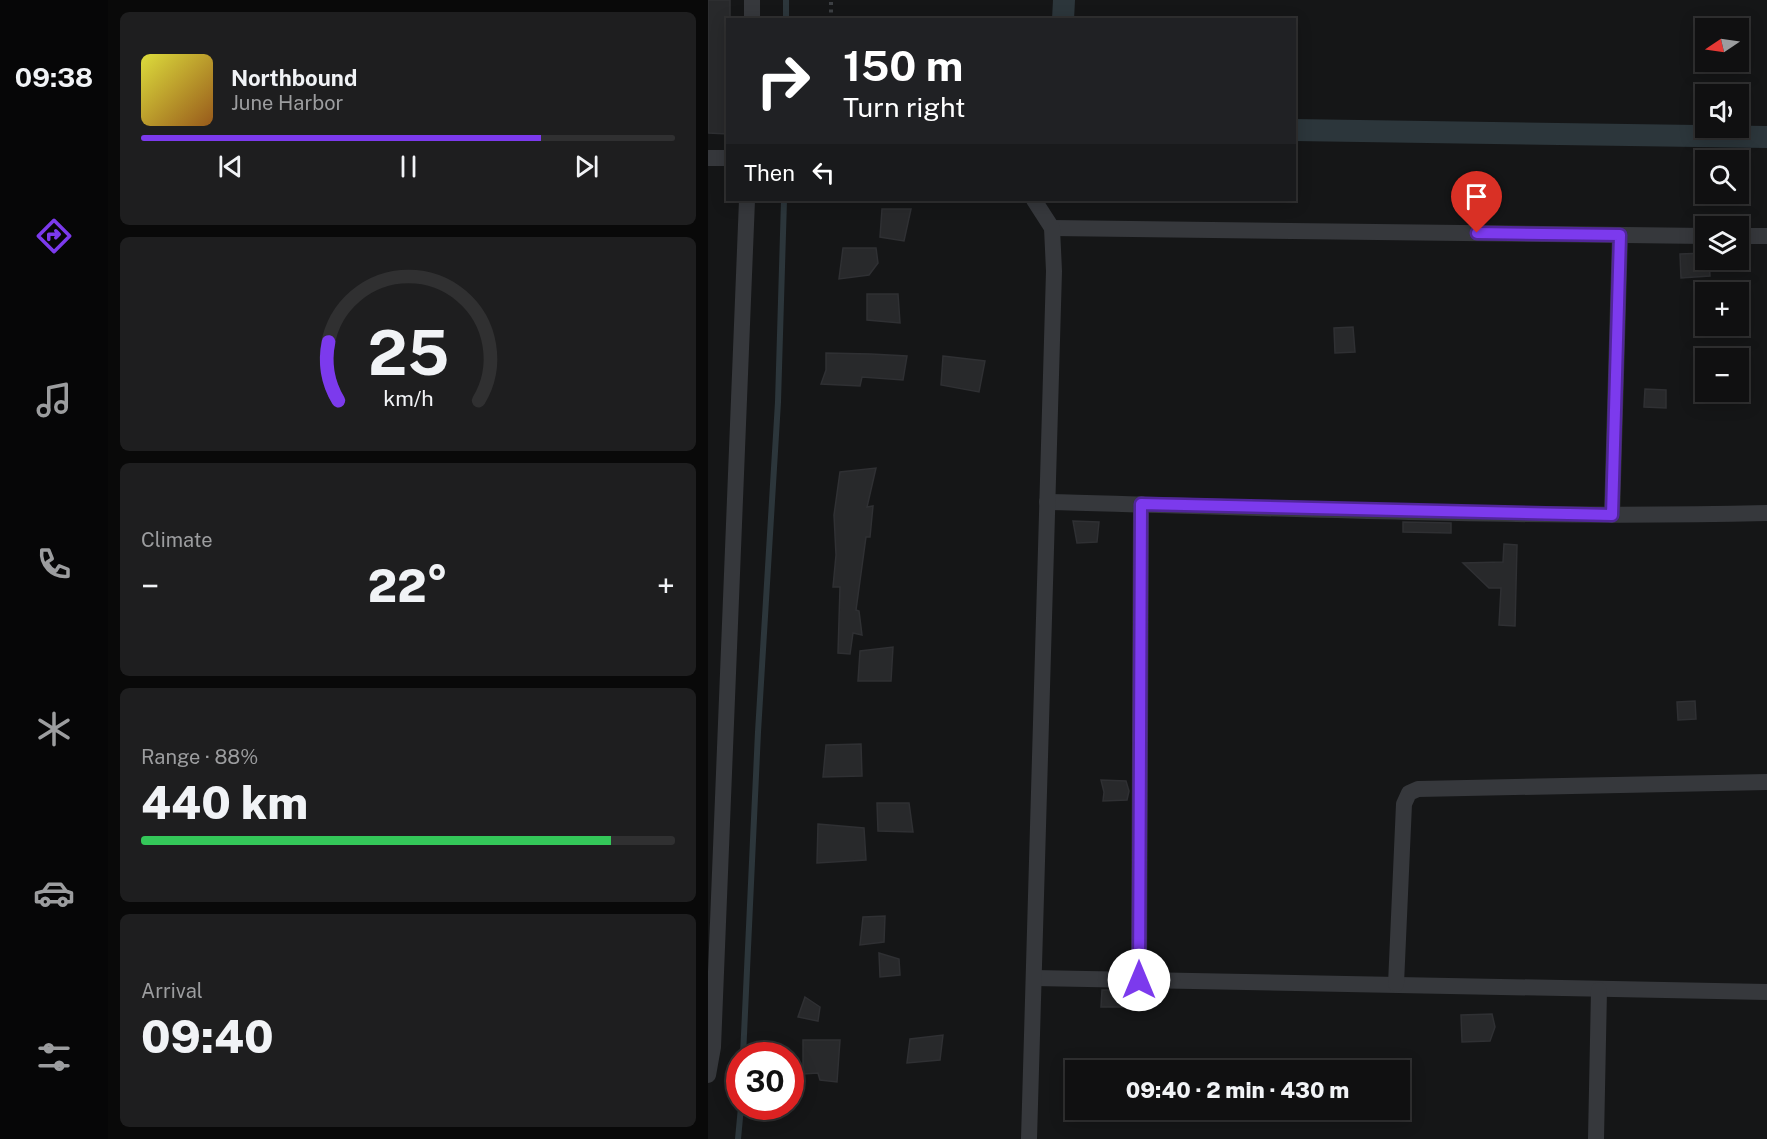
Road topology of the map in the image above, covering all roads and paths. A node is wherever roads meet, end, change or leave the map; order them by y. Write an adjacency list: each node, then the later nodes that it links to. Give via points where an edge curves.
1 (752, 0): 3 (street)
2 (831, 0): 4 (path)
3 (752, 18)
4 (831, 18)
5 (708, 158): 6 (street)
6 (726, 158)
7 (747, 201): 24 (street, via 713,1047)
8 (1035, 201): 9 (street)
9 (1052, 228): 10 (street); 14 (street)
10 (1620, 235): 11 (street); 17 (street)
11 (1695, 236)
12 (1749, 236): 13 (street)
13 (1767, 236)
14 (1047, 502): 15 (street); 19 (street)
15 (1141, 504): 17 (street); 20 (street)
16 (1767, 513): 17 (street)
17 (1612, 515)
18 (1767, 782): 21 (street, via 1418,789 1409,793 1404,804)
19 (1034, 978): 20 (street); 25 (street)
20 (1139, 980): 21 (street)
21 (1396, 984): 22 (street)
22 (1599, 990): 23 (street); 26 (street)
23 (1767, 992)
24 (708, 1075)
25 (1029, 1139)
26 (1596, 1139)

